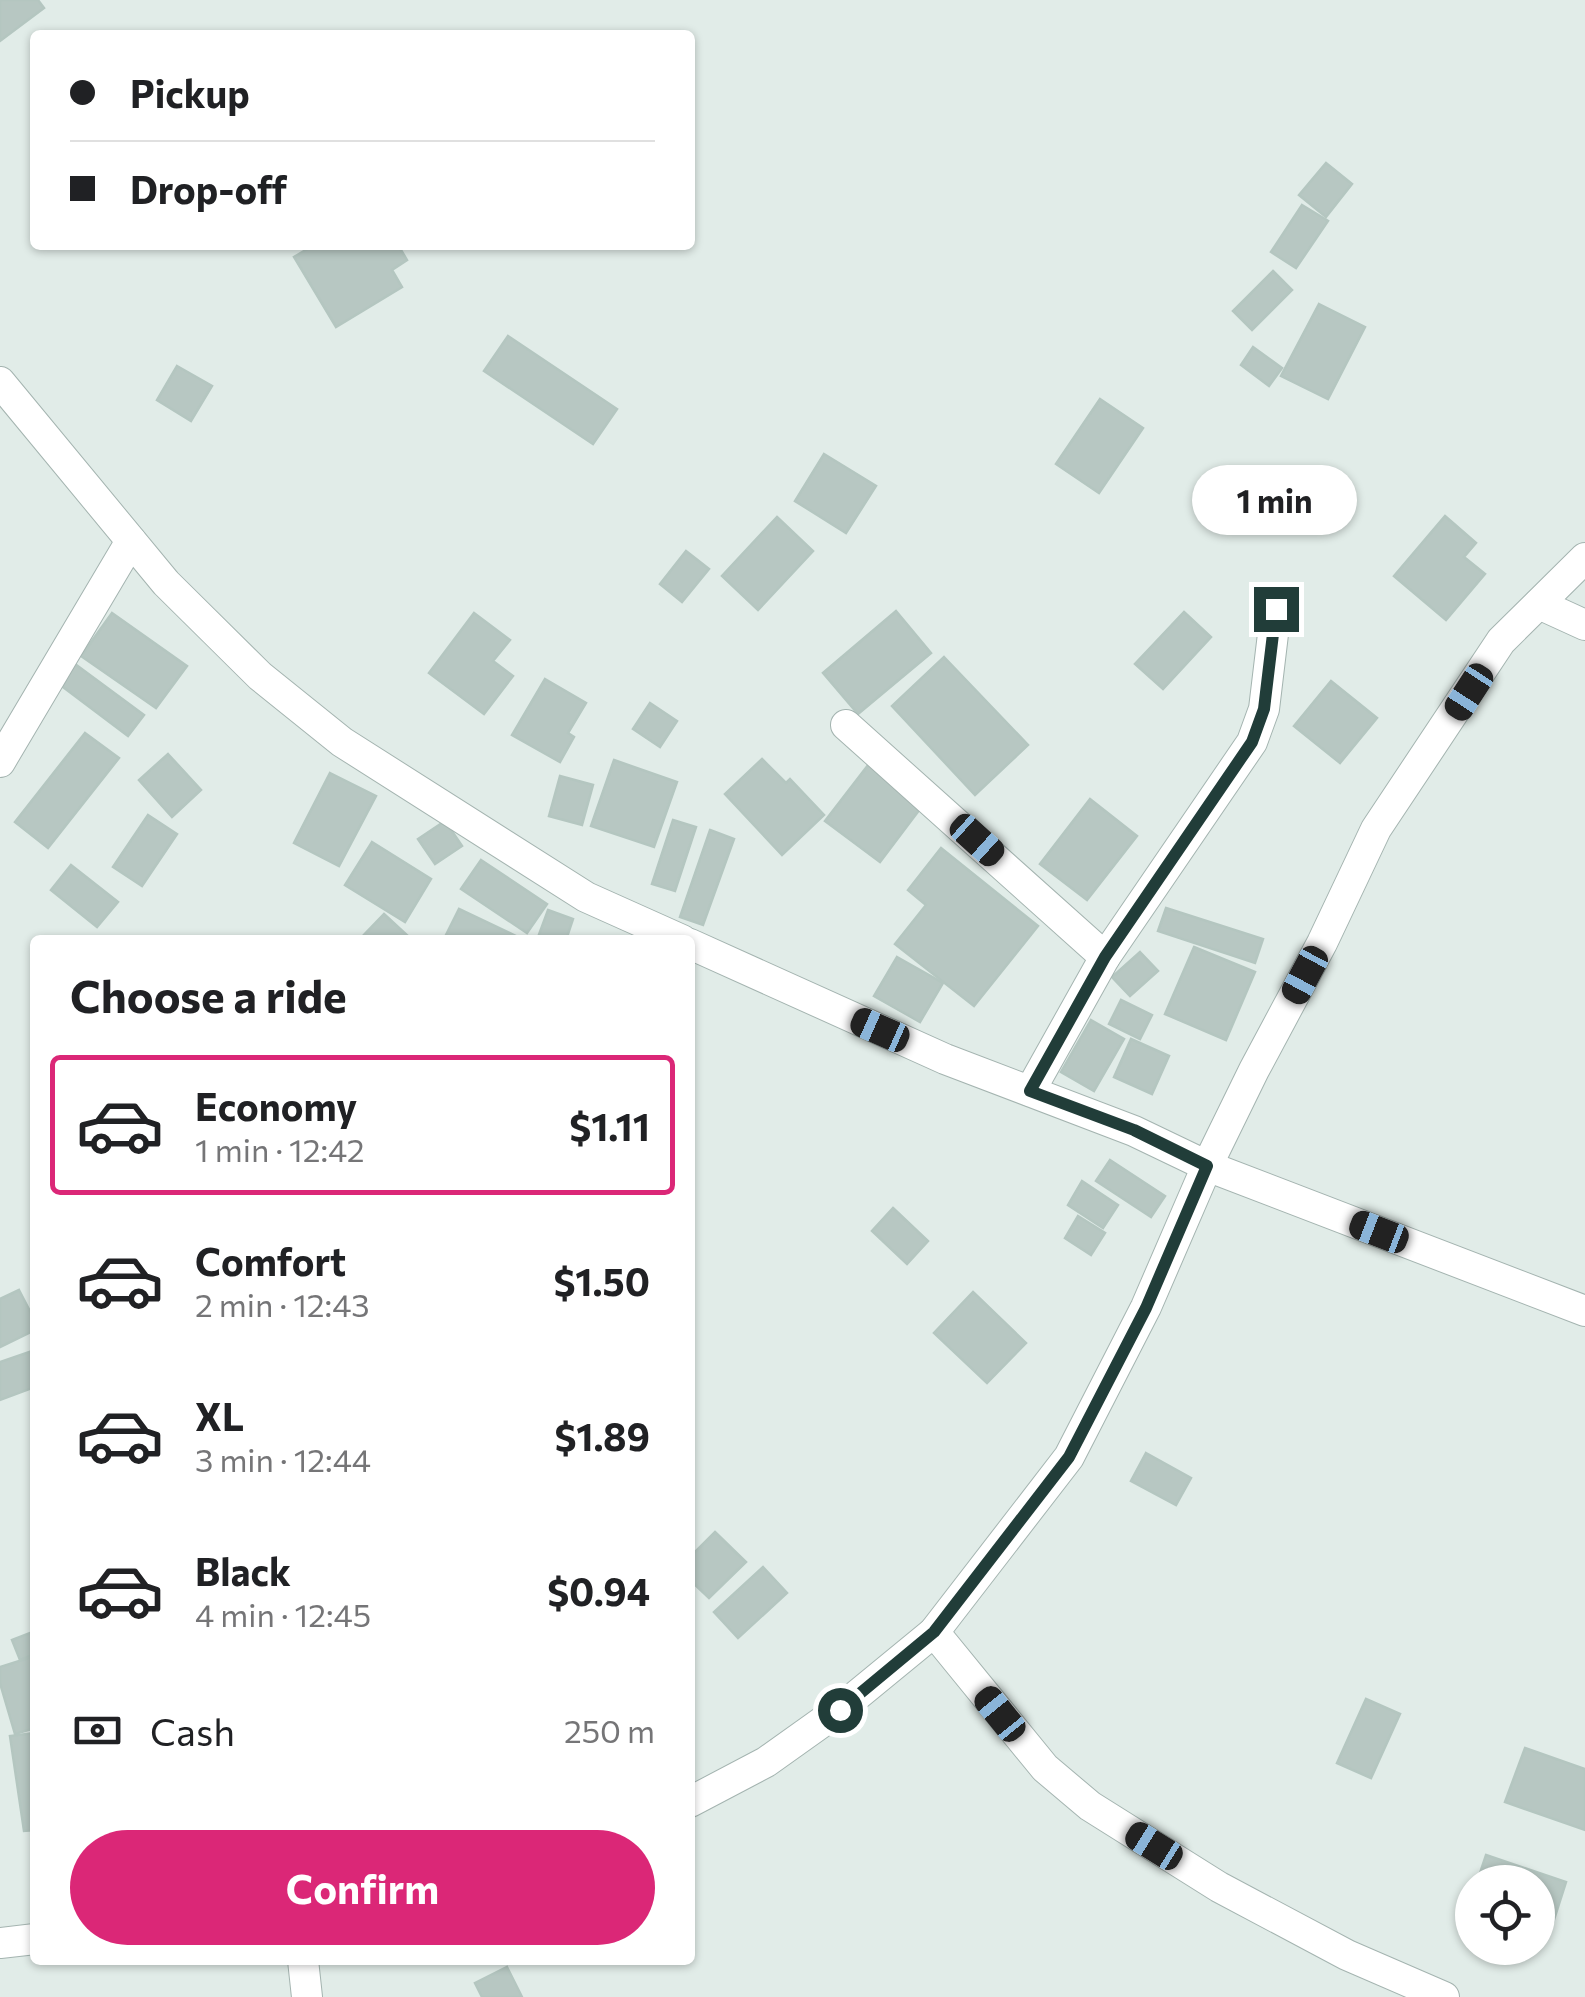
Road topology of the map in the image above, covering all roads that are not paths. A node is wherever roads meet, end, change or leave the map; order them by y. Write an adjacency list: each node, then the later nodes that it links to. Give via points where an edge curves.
1 (0, 382): 2 (street)
2 (131, 541): 8 (street); 9 (street, via 260,676 342,742 586,896)
3 (1585, 558): 4 (street)
4 (1539, 604): 6 (street); 13 (street, via 1501,641 1376,829)
5 (1276, 609): 11 (street, via 1264,709 1252,742)
6 (1585, 625)
7 (846, 725): 11 (street)
8 (0, 762)
9 (671, 935)
10 (695, 946): 12 (street)
11 (1105, 957): 12 (street)
12 (1030, 1091): 13 (street)
13 (1207, 1166): 14 (street); 15 (street, via 1146,1308 1069,1457)
14 (1585, 1311)
15 (934, 1632): 16 (street, via 766,1762); 21 (street, via 1045,1768 1090,1806 1219,1887)
16 (695, 1799)
17 (30, 1940): 18 (street)
18 (0, 1943)
19 (304, 1965): 20 (street)
20 (307, 1997)
21 (1444, 1997)

